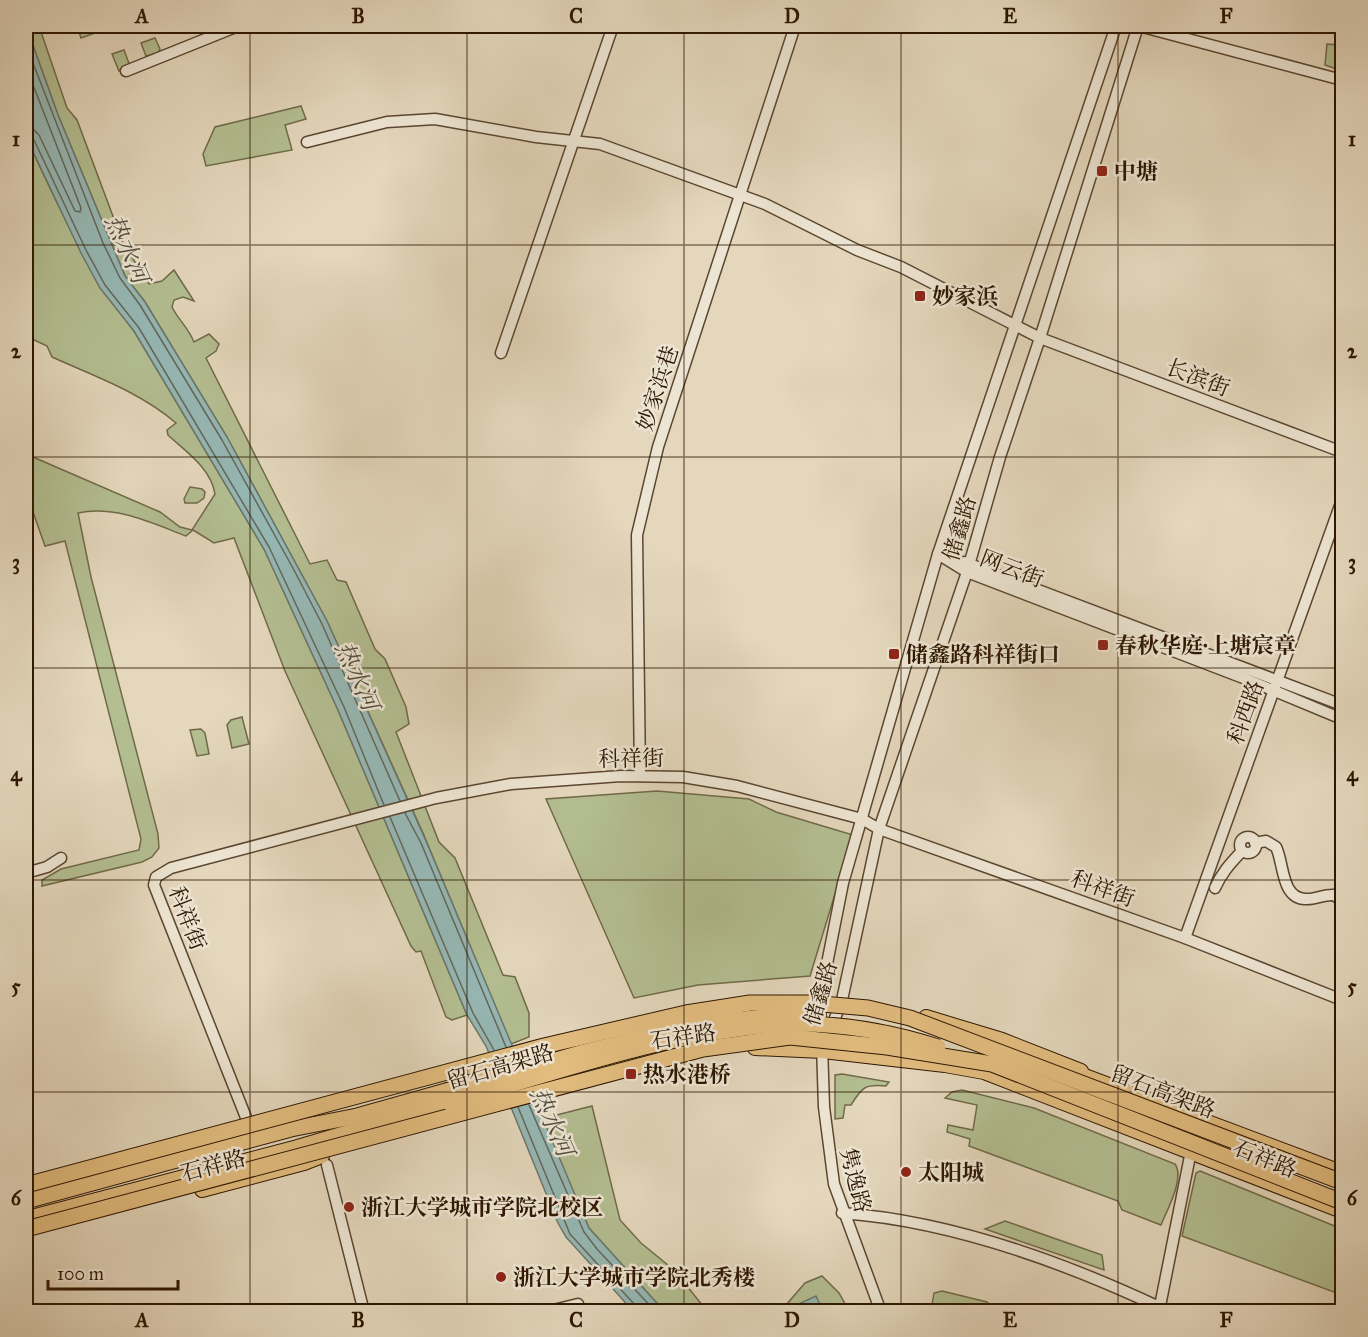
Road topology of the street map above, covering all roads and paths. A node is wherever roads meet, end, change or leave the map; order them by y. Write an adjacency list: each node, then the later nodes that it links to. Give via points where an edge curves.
1 (238, 26): 6 (street)
2 (613, 26): 8 (street)
3 (795, 26): 10 (street, 妙家浜巷)
4 (1116, 26): 11 (street, 储鑫路)
5 (1139, 26): 7 (street); 12 (street, 储鑫路)
6 (126, 71)
7 (1342, 80)
8 (575, 141): 9 (street, 长滨街, via 435,119 387,122); 10 (street, 长滨街, via 600,144); 13 (street)
9 (307, 142)
10 (740, 195): 11 (street, 长滨街, via 901,267); 21 (street, 妙家浜巷, via 658,447 638,536)
11 (1014, 326): 12 (street, 长滨街); 16 (street, 储鑫路)
12 (1040, 338): 14 (street, 长滨街); 17 (street, 储鑫路)
13 (501, 353)
14 (1342, 452)
15 (1342, 500): 18 (street, 科西路)
16 (938, 554): 17 (street, 网云街); 22 (street, 储鑫路)
17 (968, 568): 18 (street, 网云街); 23 (street, 储鑫路)
18 (1275, 685): 19 (street, 网云街); 20 (street, 网云街); 28 (street, 科西路)
19 (1342, 705)
20 (1342, 719)
21 (640, 776): 22 (street, 科祥街, via 683,777 736,786); 37 (street, 科祥街, via 527,781 436,798 171,868 156,877 154,885)
22 (862, 819): 23 (street, 科祥街); 29 (street, 储鑫路, via 843,883)
23 (879, 829): 28 (street, 科祥街); 30 (street, 储鑫路)
24 (61, 858): 25 (street)
25 (26, 873)
26 (1215, 888): 27 (street, via 1223,870 1242,851 1239,845 1244,838 1255,843 1266,840 1276,847 1287,887 1297,897 1334,895)
27 (1342, 901)
28 (1185, 938): 31 (street, 科祥街)
29 (819, 999): 30 (main road, 石祥路); 34 (street, 储鑫路); 37 (main road, 石祥路, bridge, via 753,998 688,1008 345,1105 290,1109)
30 (842, 1000): 34 (street, 储鑫路); 44 (main road, 石祥路, via 872,1002 1002,1040)
31 (1342, 1000)
32 (910, 1018): 33 (highway, 留石高架路, bridge); 44 (highway, bridge, via 1030,1055); 47 (highway, 留石高架路, bridge, via 868,1008 811,1003 750,1003 686,1013 544,1046)
33 (967, 1042): 36 (highway, 留石高架路, bridge, via 902,1024 849,1016 800,1012 758,1016 656,1034); 46 (highway, 留石高架路, bridge)
34 (823, 1051): 41 (main road, 石祥路, via 984,1072); 49 (main road, 石祥路, bridge, via 764,1047 646,1062 365,1138 304,1163); 54 (street, 隽逸路, via 827,1145)
35 (992, 1064): 36 (highway, 留石高架路, bridge, via 906,1037 800,1024 682,1038); 51 (highway, 留石高架路, bridge); 56 (highway, 留石高架路, bridge, via 790,1037 713,1047)
36 (448, 1097): 38 (highway, 留石高架路); 40 (highway, 留石高架路)
37 (247, 1120): 39 (main road, 石祥路)
38 (291, 1129): 39 (highway); 50 (highway, 留石高架路)
39 (151, 1145): 42 (main road, 石祥路)
40 (296, 1148): 49 (highway, via 203,1179); 55 (highway, 留石高架路)
41 (1191, 1151): 53 (main road, 石祥路); 59 (street)
42 (88, 1161): 45 (main road, 石祥路); 48 (highway)
43 (327, 1166): 60 (street)
44 (1342, 1172)
45 (26, 1178)
46 (1342, 1182)
47 (26, 1185)
48 (26, 1193)
49 (173, 1197): 52 (main road, 石祥路)
50 (26, 1201)
51 (1342, 1202)
52 (125, 1210): 56 (highway); 57 (main road, 石祥路)
53 (1342, 1211)
54 (842, 1213): 59 (street, via 881,1216 967,1235 1114,1286); 62 (street, 隽逸路)
55 (26, 1219)
56 (26, 1228)
57 (26, 1236)
58 (578, 1304): 61 (street)
59 (1159, 1309)
60 (364, 1311)
61 (545, 1311)
62 (881, 1311)

